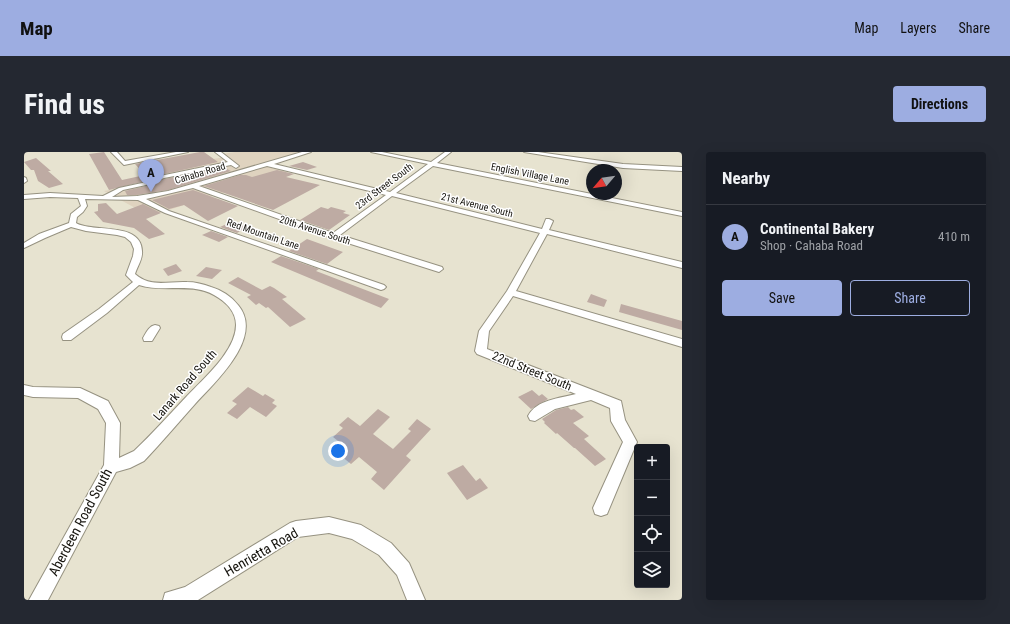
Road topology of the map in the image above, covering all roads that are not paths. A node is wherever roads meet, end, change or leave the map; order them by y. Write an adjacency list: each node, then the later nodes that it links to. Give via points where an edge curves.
1 (114, 152): 2 (street, via 124,163)
2 (185, 152)
3 (218, 152): 9 (street)
4 (308, 152): 8 (street, Cahaba Road)
5 (374, 152): 11 (street, English Village Lane)
6 (448, 152): 11 (street, 23rd Street South)
7 (527, 152): 12 (street, via 616,166)
8 (297, 153): 10 (street, Cahaba Road)
9 (232, 163): 14 (street); 23 (street, via 162,177 121,189)
10 (267, 164): 14 (street, Cahaba Road); 19 (street, 21st Avenue South)
11 (431, 164): 17 (street, English Village Lane); 19 (street, 23rd Street South)
12 (666, 168): 13 (street); 15 (street)
13 (682, 169)
14 (245, 170): 16 (street, Cahaba Road)
15 (682, 174)
16 (193, 186): 24 (street, Cahaba Road); 30 (street, 20th Avenue South, via 251,209)
17 (564, 191): 25 (street); 26 (street, English Village Lane)
18 (24, 192): 20 (street)
19 (392, 194): 29 (street, 21st Avenue South); 30 (street, 23rd Street South)
20 (33, 195): 21 (street, Cahaba Road); 22 (street, Cahaba Road)
21 (24, 197)
22 (81, 197): 23 (street, Cahaba Road); 28 (street, via 84,206 74,216)
23 (105, 198): 24 (street, Cahaba Road)
24 (139, 198): 35 (street, Red Mountain Lane, via 167,212)
25 (560, 198)
26 (682, 214)
27 (549, 221): 29 (street, 22nd Street South)
28 (72, 224): 31 (street); 34 (street, via 82,229 110,230 135,241 138,256 130,275)
29 (544, 232): 32 (street, 21st Avenue South); 36 (street, 22nd Street South)
30 (333, 236): 33 (street, 20th Avenue South)
31 (24, 246)
32 (682, 265)
33 (439, 269)
34 (138, 282): 38 (street); 44 (street, Lanark Road South, via 146,286 184,284 218,293 232,302 241,318 240,333 223,363 154,441 139,456)
35 (381, 287)
36 (511, 292): 40 (street); 42 (street, 22nd Street South, via 484,331 481,351)
37 (155, 328): 39 (street)
38 (67, 337)
39 (148, 338)
40 (682, 344)
41 (24, 390): 44 (street, Aberdeen Road South, via 80,393 103,405 113,423)
42 (592, 395): 43 (street, via 551,405); 45 (street, 22nd Street South, via 616,405 618,421 630,442)
43 (535, 416)
44 (111, 466): 46 (street, Aberdeen Road South, via 55,566)
45 (601, 508)
46 (41, 599)
47 (172, 600): 48 (street, Henrietta Road, via 189,594 296,529 329,525 356,531 385,549 403,569)
48 (416, 600)

